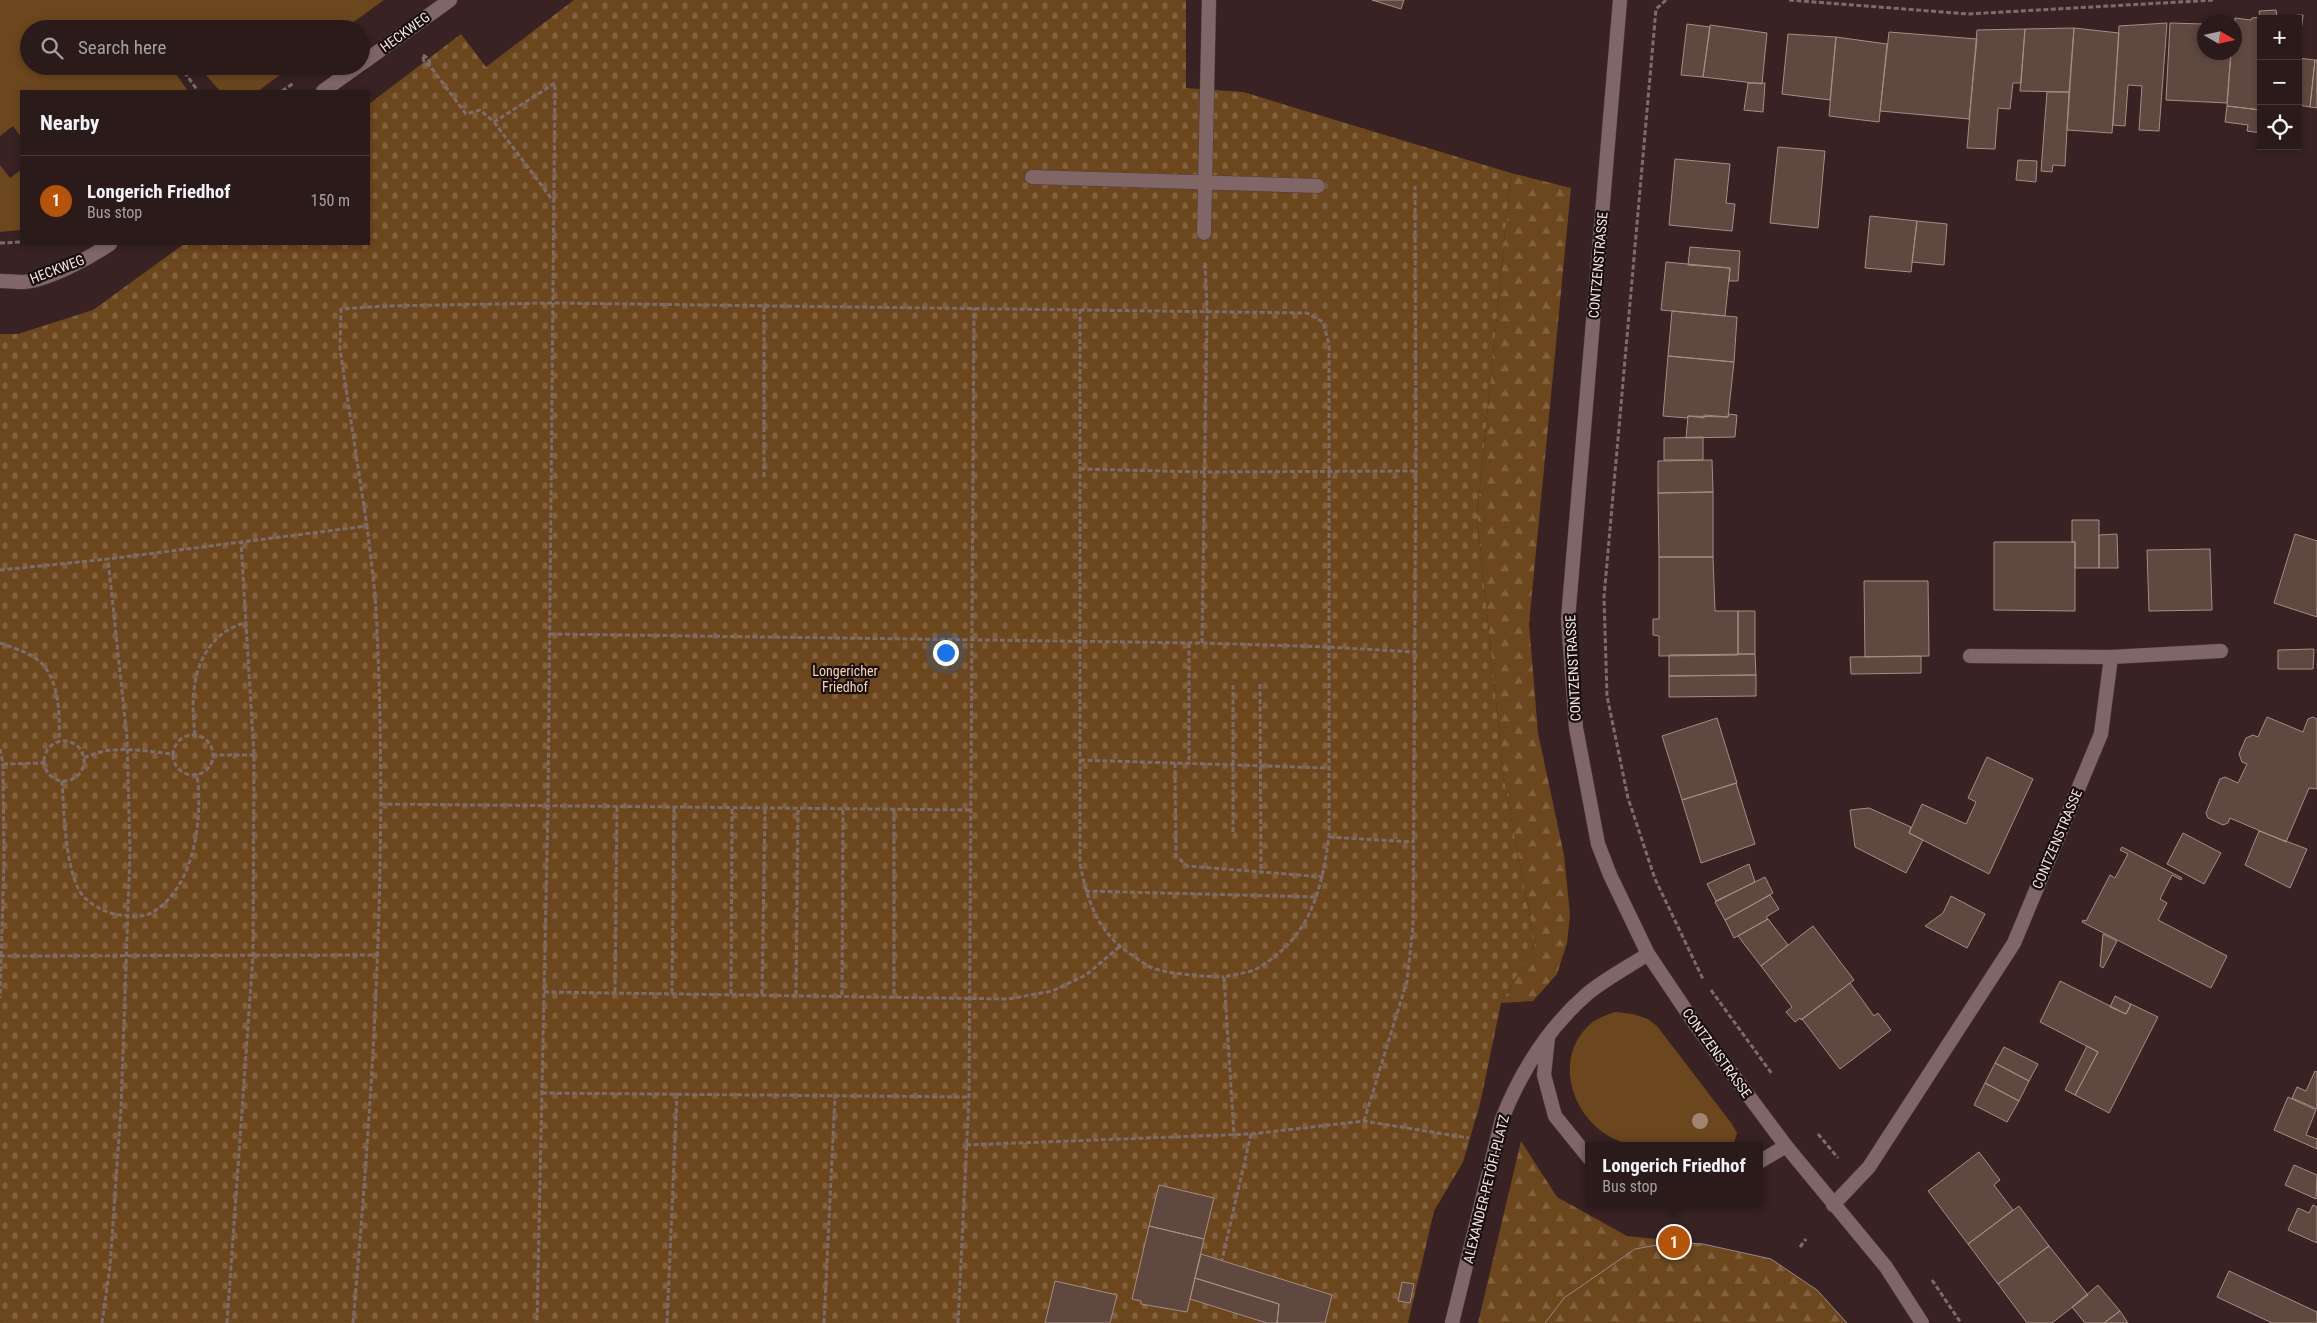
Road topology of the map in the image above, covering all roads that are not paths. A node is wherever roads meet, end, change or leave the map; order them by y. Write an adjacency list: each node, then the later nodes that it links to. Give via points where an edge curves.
1 (450, 0): 4 (street, HECKWEG)
2 (1209, 0): 8 (street)
3 (1620, 0): 16 (street, CONTZENSTRASSE, via 1568,619 1576,728 1598,844)
4 (370, 58)
5 (345, 75): 6 (street)
6 (324, 90)
7 (1032, 177): 8 (street)
8 (1205, 182): 9 (street); 10 (street)
9 (1318, 186)
10 (1204, 233)
11 (108, 245): 12 (street, HECKWEG, via 88,258 25,282)
12 (0, 281)
13 (2221, 651): 15 (street)
14 (1970, 656): 15 (street)
15 (2111, 658): 21 (street, CONTZENSTRASSE, via 2101,734 2014,943 1869,1167)
16 (1648, 954): 17 (street, ALEXANDER-PETÖFI-PLATZ, via 1588,994); 18 (street, CONTZENSTRASSE, via 1695,1024)
17 (1548, 1034): 19 (street, via 1544,1075 1555,1116); 22 (street, ALEXANDER-PETÖFI-PLATZ, via 1514,1090 1502,1119)
18 (1786, 1146): 20 (street); 21 (street, CONTZENSTRASSE)
19 (1585, 1153)
20 (1763, 1160)
21 (1833, 1205): 23 (street, CONTZENSTRASSE, via 1886,1267)
22 (1452, 1323)
23 (1922, 1323)

